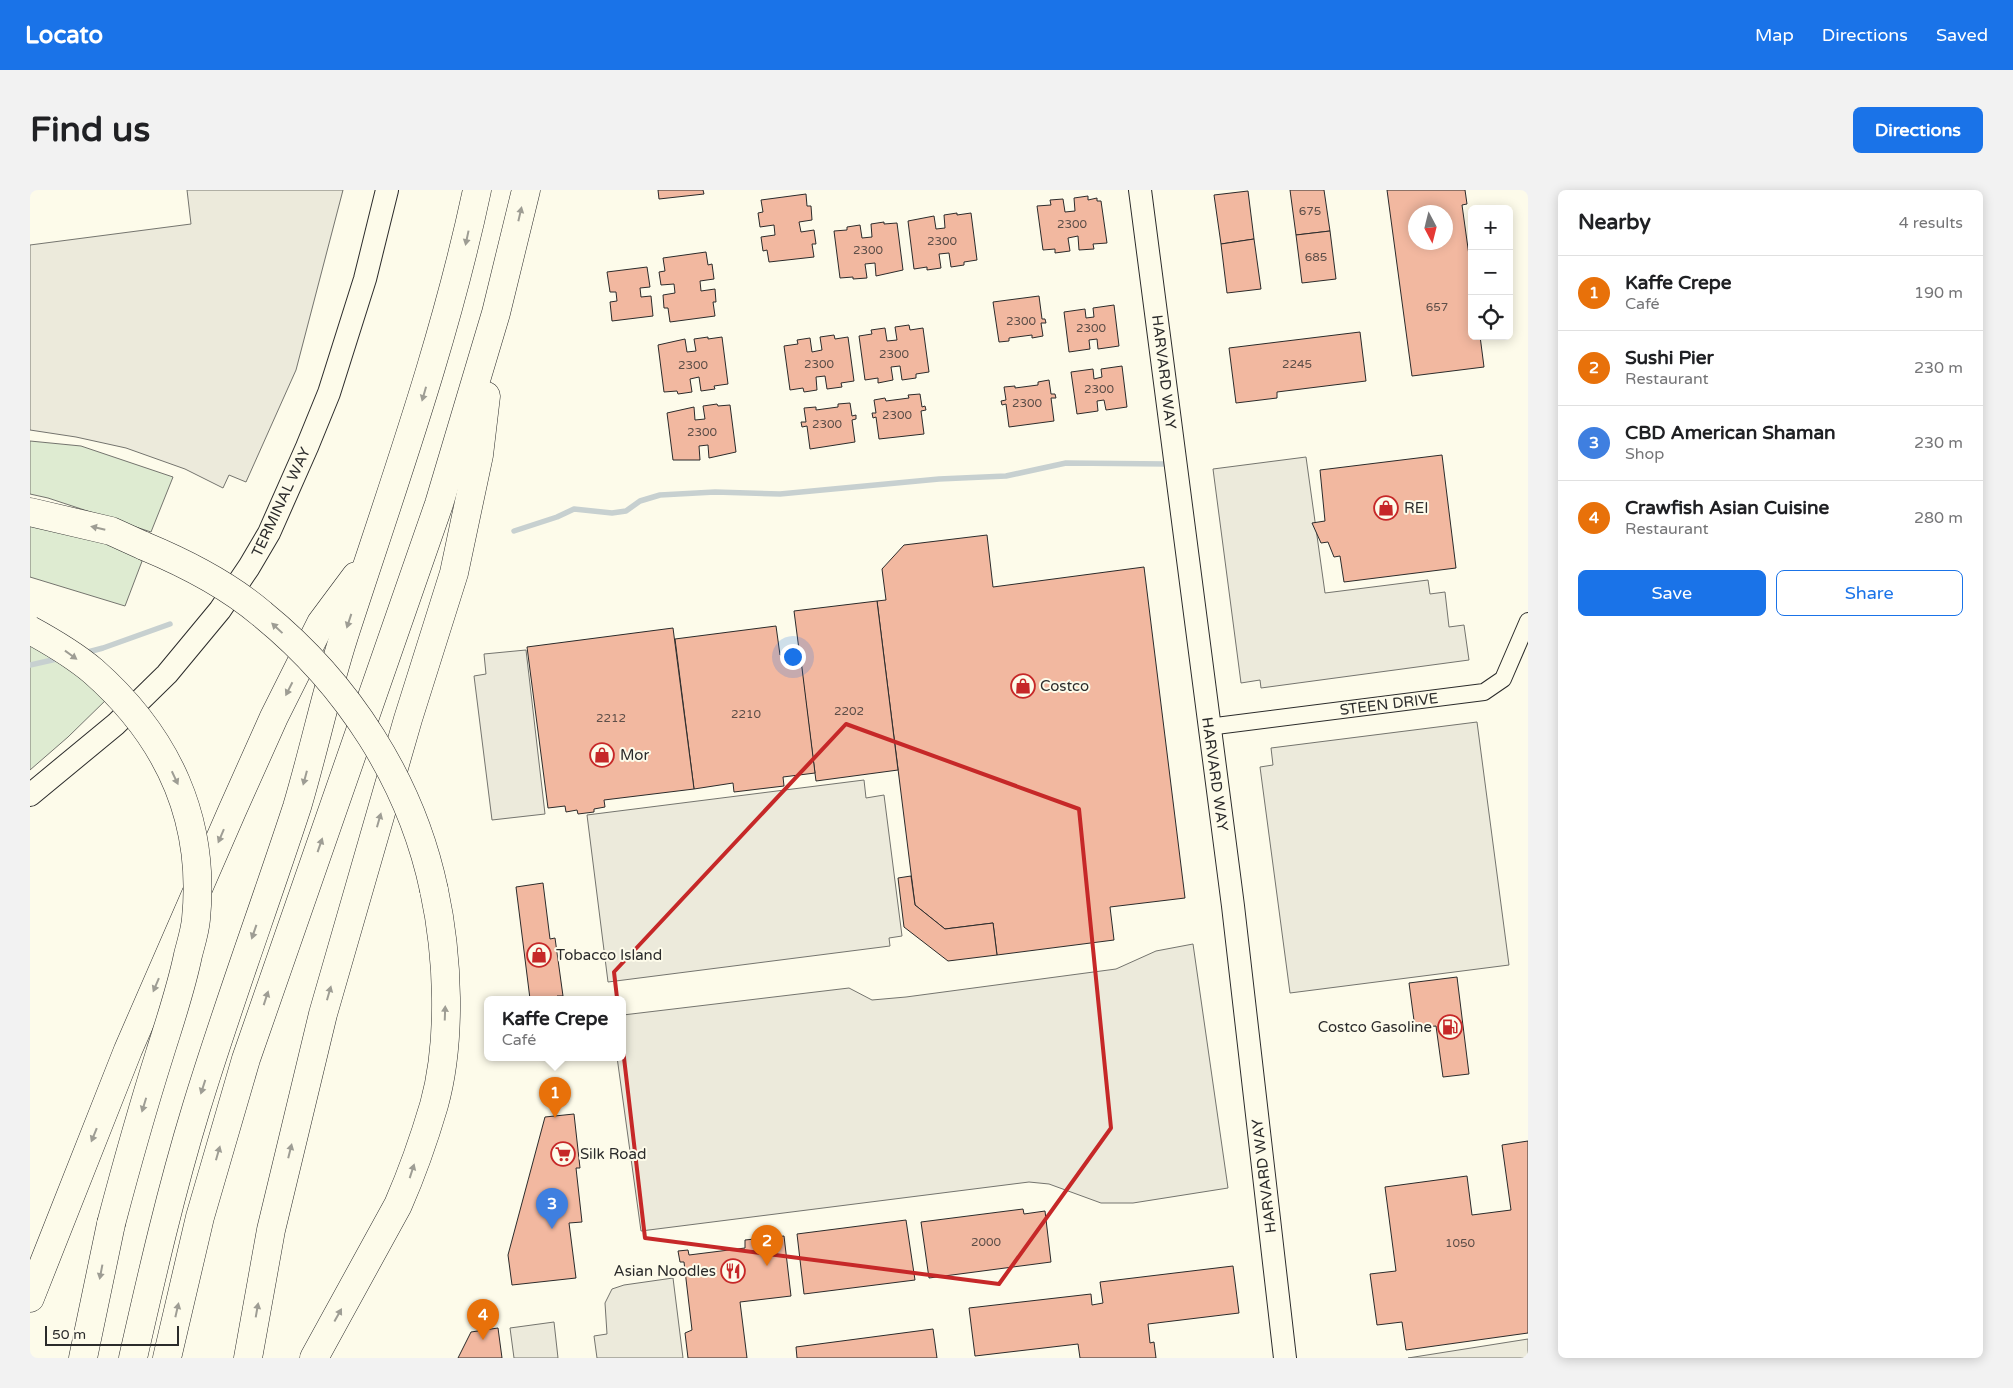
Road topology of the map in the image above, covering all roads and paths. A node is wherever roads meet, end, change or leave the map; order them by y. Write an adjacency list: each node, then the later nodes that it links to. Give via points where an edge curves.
1 (387, 190): 11 (street, TERMINAL WAY, via 365,279 329,393 269,533 249,567 220,610 167,674 116,724)
2 (477, 190): 7 (highway, one-way to 7, via 420,409)
3 (526, 190): 5 (highway, one-way to 3)
4 (1140, 190): 10 (street, HARVARD WAY)
5 (496, 313): 15 (highway, one-way to 5, via 214,1167 246,1059 433,522); 16 (highway, one-way to 5, via 271,1230 323,1014 405,728 454,574 479,456)
6 (30, 512): 17 (highway, one-way to 6, bridge, via 398,1205 434,1104 444,1038 446,979 434,890 420,839 383,754 353,708 319,666 262,613 205,575 111,531)
7 (369, 558): 12 (highway, one-way to 12, via 321,623 274,718 135,1033); 14 (highway, one-way to 14, via 342,640 297,805 196,1110)
8 (1528, 621): 10 (street, STEEN DRIVE, via 1503,679 1484,692)
9 (30, 630): 13 (highway, one-way to 13, bridge, via 93,671 155,740 187,806 197,856 196,919 180,989 111,1224)
10 (1208, 727): 18 (street, HARVARD WAY, via 1233,906)
11 (30, 795)
12 (30, 1298)
13 (83, 1358)
14 (133, 1358)
15 (167, 1358)
16 (248, 1358)
17 (314, 1358)
18 (1285, 1358)

